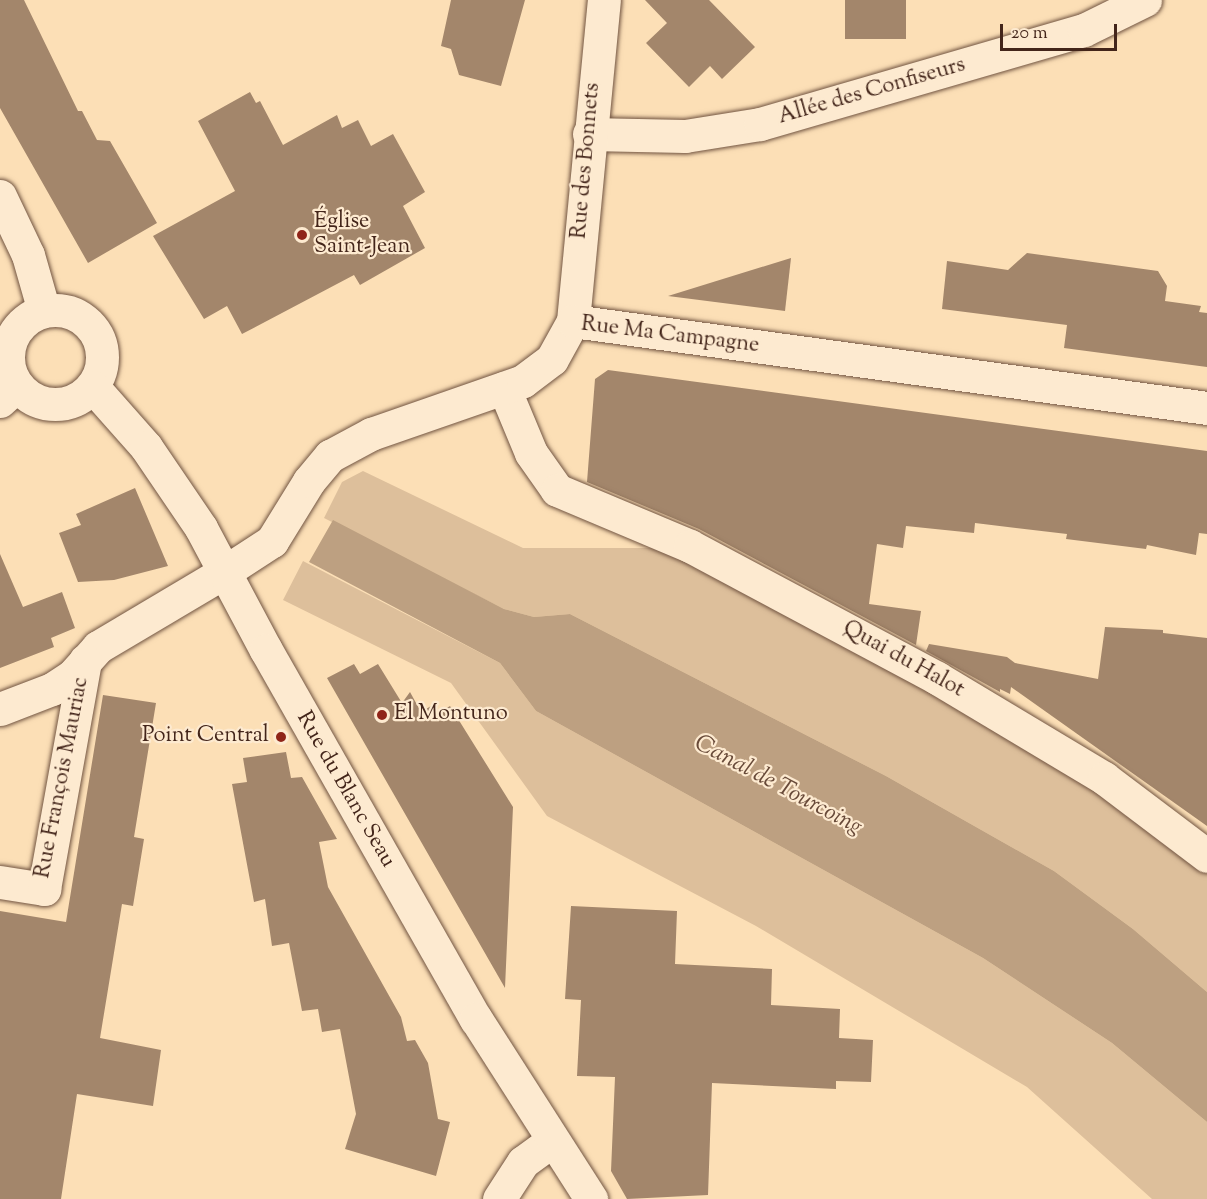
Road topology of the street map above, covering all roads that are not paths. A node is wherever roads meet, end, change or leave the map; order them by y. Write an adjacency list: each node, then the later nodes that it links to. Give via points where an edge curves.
1 (604, 0): 3 (street, Rue des Bonnets)
2 (1145, 0): 3 (street, Allée des Confiseurs, via 1084,30 771,121 685,136)
3 (589, 134): 6 (street, Rue des Bonnets)
4 (3, 208): 5 (street, via 28,255)
5 (44, 310): 7 (street, via 67,310 95,331 103,354); 9 (street, via 21,324 9,347)
6 (573, 321): 8 (street, Rue Ma Campagne, via 552,359 523,381); 10 (street, Rue Ma Campagne)
7 (93, 387): 9 (street, via 75,400 54,404); 11 (street, Rue du Blanc Seau, via 172,482)
8 (504, 388): 11 (street, Rue Ma Campagne, via 371,434 330,456 313,474 272,541); 14 (street, Quai du Halot, via 544,477 576,501 690,546 946,684 1104,778)
9 (9, 393)
10 (1207, 408)
11 (226, 572): 12 (street, Rue François Mauriac, via 98,647); 16 (street, Rue du Blanc Seau, via 440,957)
12 (85, 661): 13 (street, Rue François Mauriac, via 52,689); 15 (street, Rue François Mauriac, via 44,889)
13 (0, 709)
14 (1207, 856)
15 (0, 882)
16 (551, 1142): 17 (street, via 523,1162); 18 (street, Rue du Blanc Seau)
17 (499, 1199)
18 (591, 1199)

